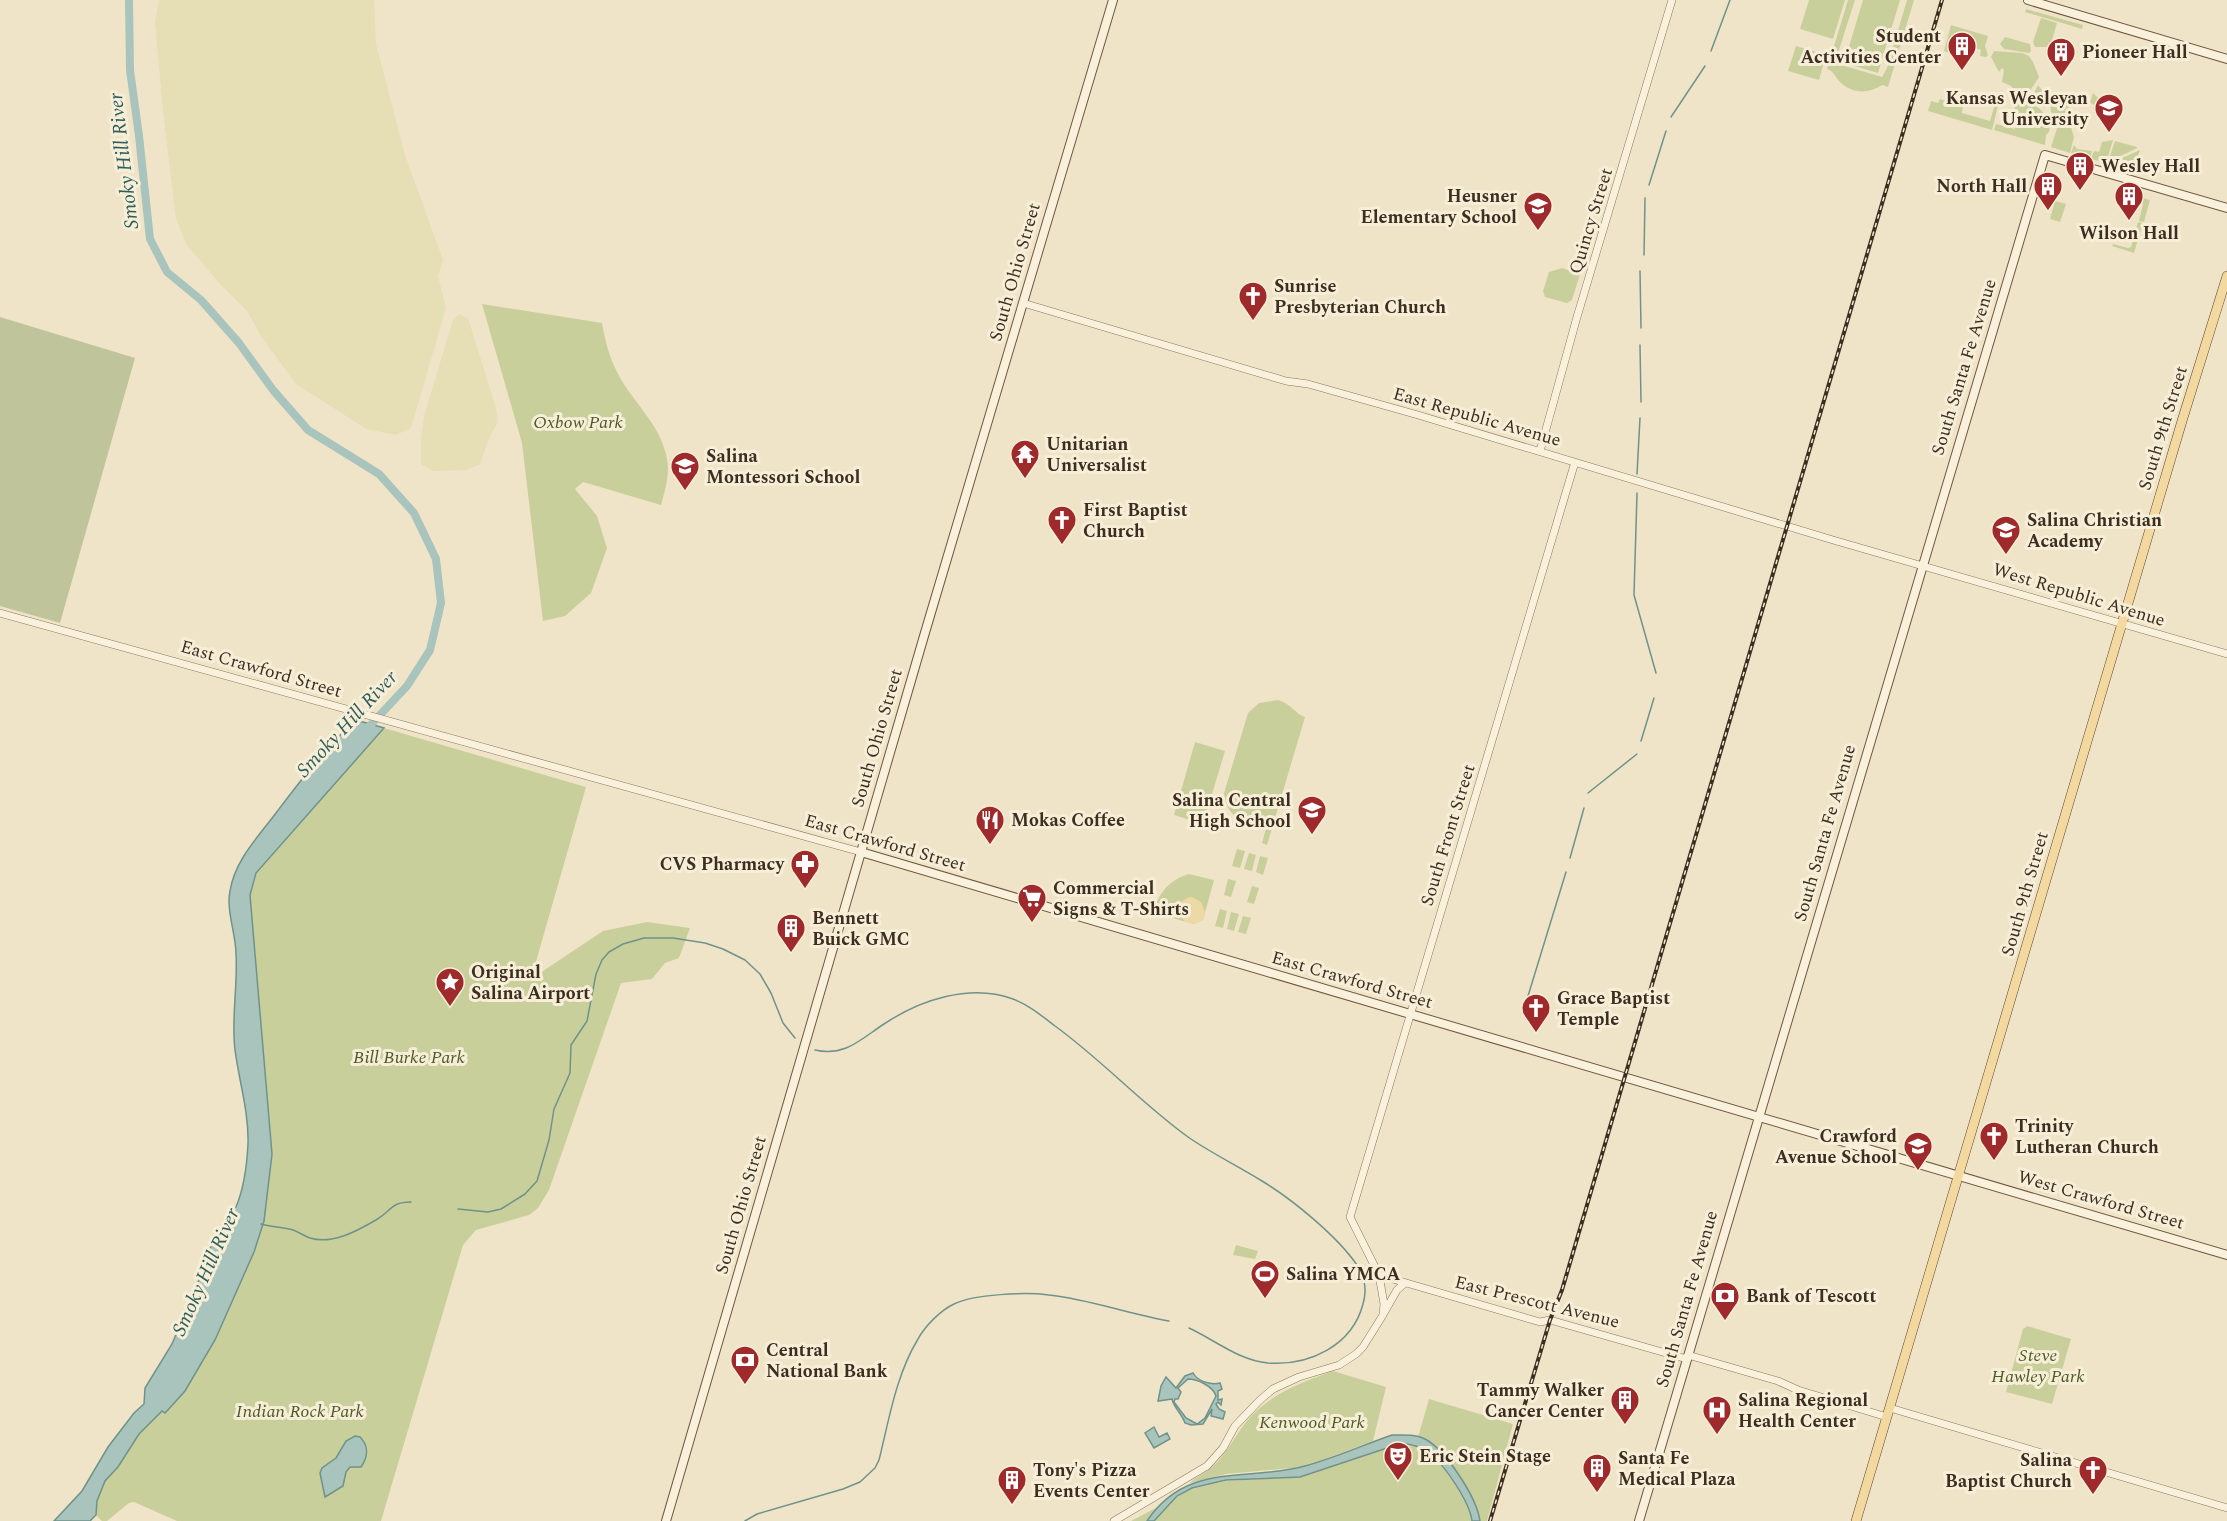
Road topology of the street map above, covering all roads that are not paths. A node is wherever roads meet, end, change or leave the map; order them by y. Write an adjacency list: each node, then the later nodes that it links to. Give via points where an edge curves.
1 (1113, 0): 7 (main road, South Ohio Street)
2 (1672, 0): 8 (street, Quincy Street)
3 (2028, 0): 4 (main road)
4 (2227, 59)
5 (2227, 208): 10 (main road, South Santa Fe Avenue, via 2044,155)
6 (2227, 276): 12 (main road, South 9th Street)
7 (1023, 303): 8 (street, East Republic Avenue); 14 (main road, South Ohio Street)
8 (1539, 451): 9 (street, East Republic Avenue)
9 (1575, 462): 10 (street, East Republic Avenue); 15 (street, South Front Street)
10 (1922, 564): 12 (street, West Republic Avenue); 16 (main road, South Santa Fe Avenue)
11 (0, 613): 14 (street, East Crawford Street)
12 (2122, 624): 13 (street, West Republic Avenue); 17 (main road, South 9th Street)
13 (2227, 654)
14 (861, 852): 15 (main road, East Crawford Street); 25 (main road, South Ohio Street)
15 (1410, 1014): 16 (main road, East Crawford Street); 19 (street, South Front Street, via 1350,1217)
16 (1758, 1117): 17 (main road, West Crawford Street); 22 (main road, South Santa Fe Avenue)
17 (1959, 1176): 18 (main road, West Crawford Street); 23 (main road, South 9th Street)
18 (2227, 1255)
19 (1379, 1275): 20 (street, East Prescott Avenue); 21 (street)
20 (1405, 1283): 21 (street); 22 (street, East Prescott Avenue, via 1540,1322 1550,1320)
21 (1383, 1315): 26 (street, via 1356,1354 1339,1365 1284,1383 1263,1397 1246,1413 1208,1466)
22 (1687, 1357): 23 (street, East Prescott Avenue); 27 (main road, South Santa Fe Avenue)
23 (1888, 1413): 24 (street, East Prescott Avenue); 28 (main road, South 9th Street)
24 (2227, 1508)
25 (666, 1521)
26 (1114, 1521)
27 (1639, 1521)
28 (1856, 1521)

